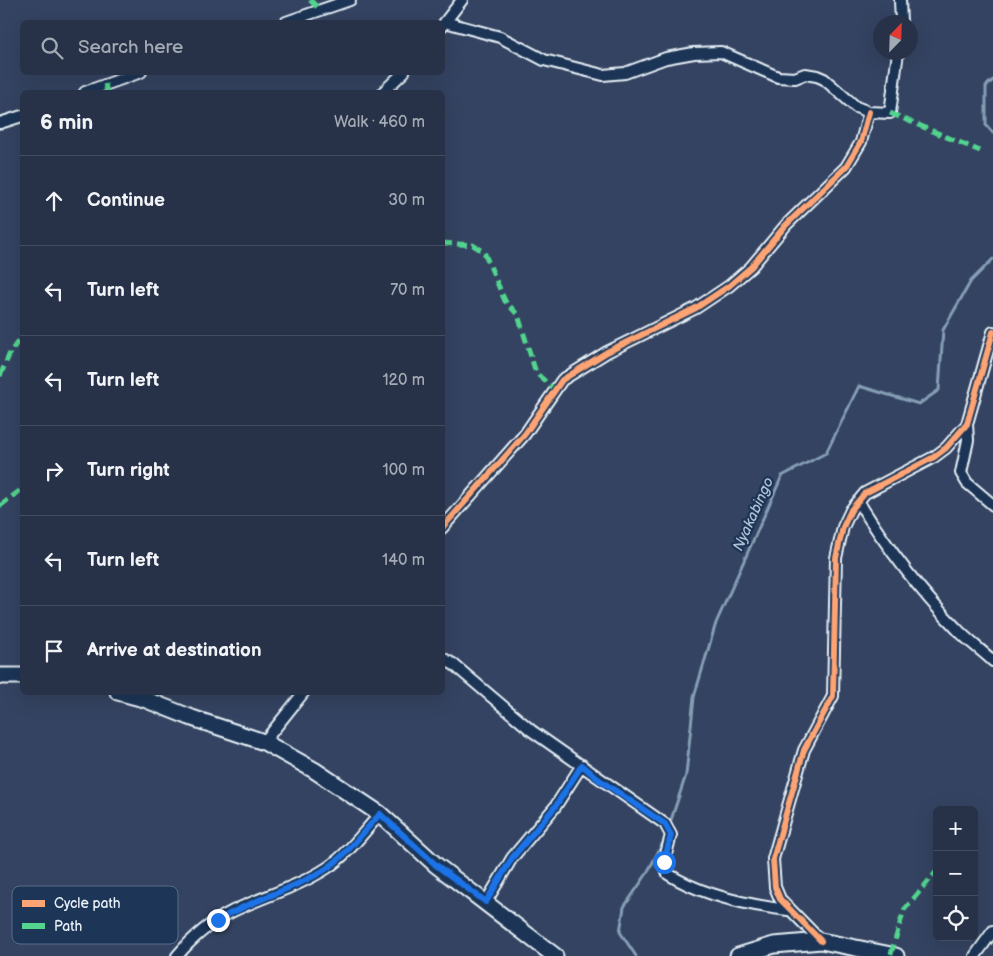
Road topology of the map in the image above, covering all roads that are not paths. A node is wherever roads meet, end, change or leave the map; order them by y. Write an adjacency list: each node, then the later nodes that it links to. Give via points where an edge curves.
1 (350, 0): 5 (street)
2 (462, 0): 6 (street)
3 (900, 0): 4 (street)
4 (901, 15)
5 (292, 20)
6 (445, 23)
7 (445, 24): 13 (street, via 500,37 544,60 603,75 625,74 666,58 721,52 778,77 795,78 805,74 824,79 845,99)
8 (897, 60): 13 (street, via 890,113)
9 (133, 75): 11 (street)
10 (401, 75): 12 (street)
11 (91, 90)
12 (385, 90)
13 (869, 112): 20 (street, via 861,142 846,167 786,226 745,273 696,308 607,352 562,380 526,434)
14 (20, 117): 15 (street)
15 (0, 123)
16 (993, 332): 17 (street)
17 (968, 424): 18 (street, via 934,457 879,484); 19 (street, via 961,473 967,483)
18 (858, 501): 22 (street, via 880,536 930,599); 31 (street, via 843,527 836,558 833,696 804,750 773,859 776,887)
19 (993, 504)
20 (445, 525)
21 (445, 660): 28 (street, via 532,731)
22 (993, 661)
23 (0, 676): 24 (main road)
24 (20, 676)
25 (129, 695): 27 (main road)
26 (302, 695): 27 (street)
27 (264, 742): 29 (main road, via 314,770)
28 (582, 765): 30 (street, via 555,807 512,858); 31 (street, via 665,824 671,835 664,862 668,874 697,890)
29 (380, 814): 30 (main road, via 436,865); 34 (street, via 346,852 325,869 225,915 193,938)
30 (486, 902): 35 (main road)
31 (788, 910): 33 (street)
32 (993, 931): 38 (street)
33 (822, 941): 36 (main road, via 774,945); 37 (main road)
34 (177, 956)
35 (555, 956)
36 (738, 956)
37 (896, 956)
38 (975, 956)

